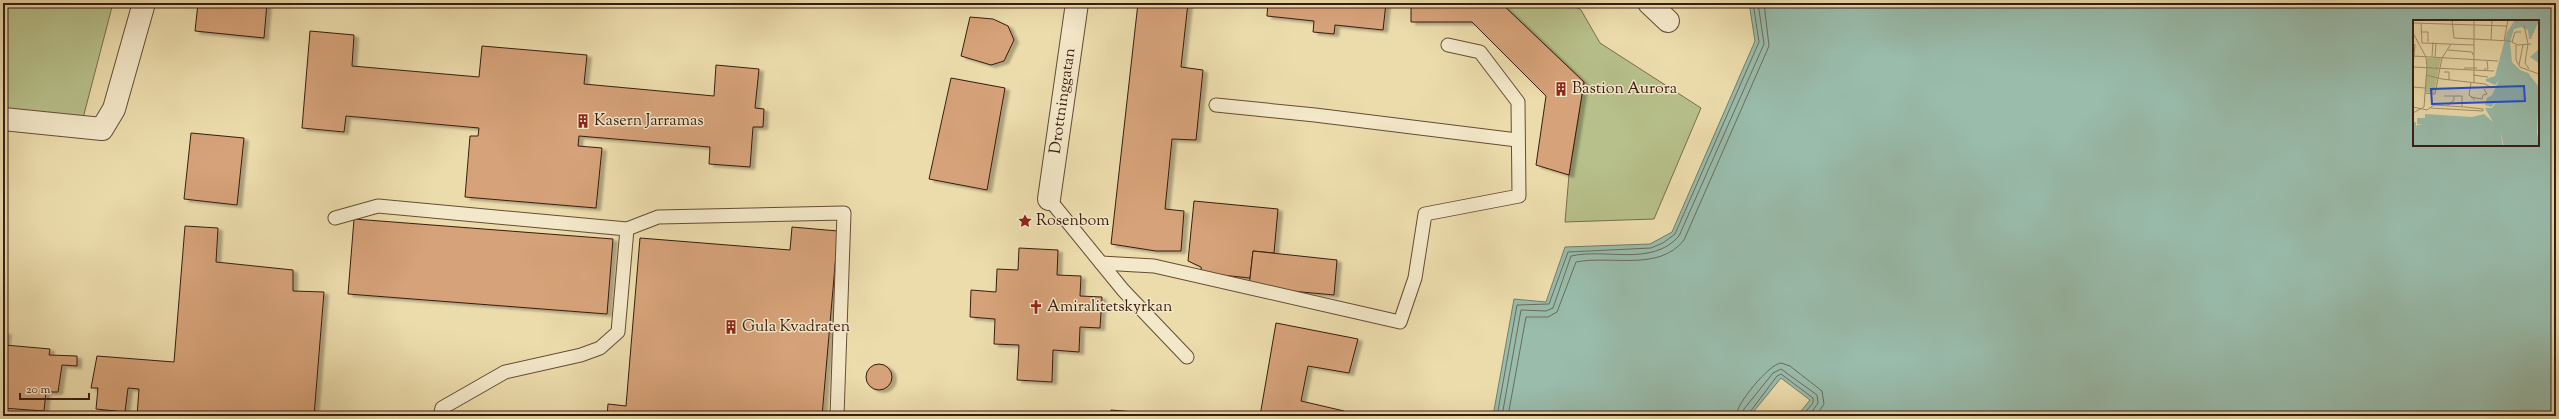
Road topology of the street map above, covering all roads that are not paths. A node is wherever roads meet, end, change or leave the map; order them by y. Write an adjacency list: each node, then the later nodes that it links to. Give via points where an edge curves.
1 (144, 3): 7 (street, via 114,108 102,129)
2 (1077, 3): 9 (street, Drottninggatan)
3 (1649, 3): 4 (street)
4 (1668, 21)
5 (1448, 45): 8 (lane, via 1480,52 1518,102)
6 (1216, 105): 8 (lane)
7 (3, 119)
8 (1518, 140): 12 (lane, via 1518,196 1425,214 1415,278 1400,322 1154,266)
9 (1049, 199): 12 (lane)
10 (335, 218): 11 (lane, via 378,206)
11 (627, 229): 14 (lane, via 618,332 600,348 581,355 505,372 442,408); 15 (lane, via 658,217 844,213)
12 (1101, 262): 13 (lane, via 1123,290)
13 (1187, 357)
14 (440, 416)
15 (837, 416)

